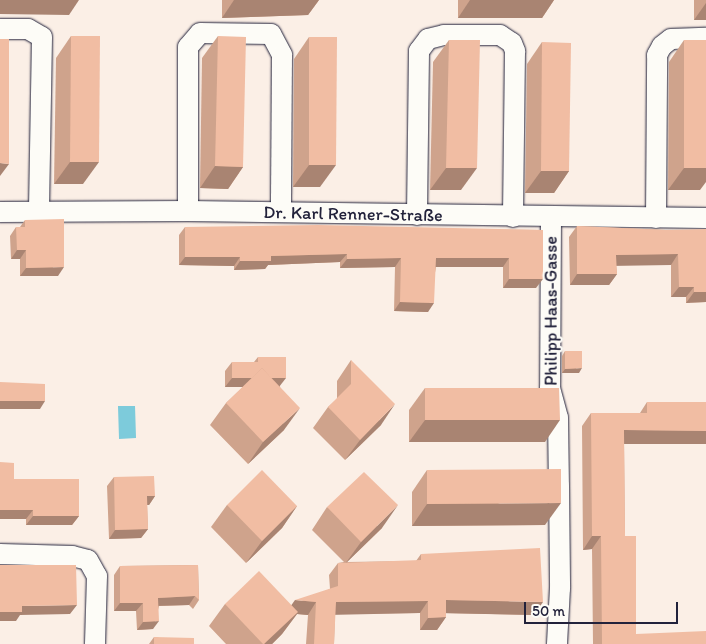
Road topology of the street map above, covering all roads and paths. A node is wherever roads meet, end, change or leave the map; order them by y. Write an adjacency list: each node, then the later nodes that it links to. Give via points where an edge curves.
1 (0, 29): 6 (street, via 28,29 42,37)
2 (706, 38): 10 (street, via 671,39 657,55)
3 (188, 211): 5 (street, Dr. Karl Renner-Straße); 5 (street, via 188,47 200,33 271,34 282,55); 6 (street, Dr. Karl Renner-Straße)
4 (0, 212): 6 (street, Dr. Karl Renner-Straße)
5 (281, 212): 7 (street, Dr. Karl Renner-Straße)
6 (39, 213)
7 (417, 215): 8 (street, Dr. Karl Renner-Straße); 8 (street, via 419,51 428,40 444,35 500,35 512,43 515,51)
8 (513, 217): 9 (street, Dr. Karl Renner-Straße)
9 (550, 217): 10 (street, Dr. Karl Renner-Straße); 14 (street, Philipp Haas-Gasse, via 550,388 558,418)
10 (656, 218): 11 (street, Dr. Karl Renner-Straße)
11 (706, 218)
12 (0, 554): 13 (street, via 72,556 88,560 97,576)
13 (95, 644)
14 (557, 644)

